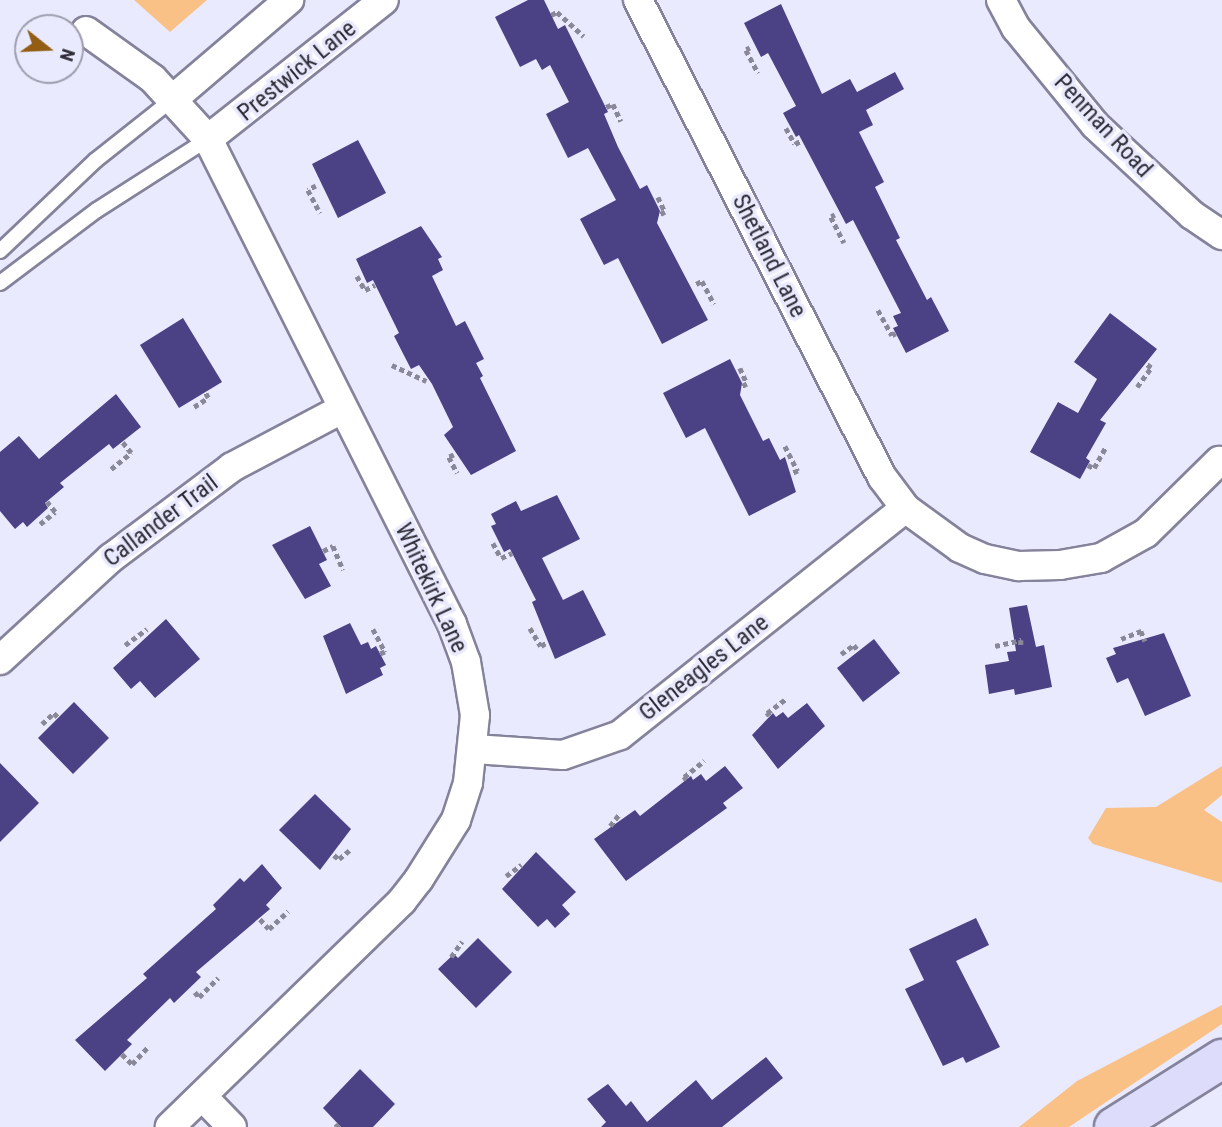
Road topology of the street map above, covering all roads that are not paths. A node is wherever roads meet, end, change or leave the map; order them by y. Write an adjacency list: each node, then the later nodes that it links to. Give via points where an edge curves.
1 (289, 0): 6 (street)
2 (384, 0): 7 (street, Prestwick Lane)
3 (638, 0): 13 (street, Shetland Lane, via 882,477)
4 (1001, 0): 8 (street, Penman Road, via 1016,28 1095,125 1192,215)
5 (86, 31): 6 (street, Whitekirk Lane, via 142,70)
6 (173, 99): 7 (street, Whitekirk Lane); 9 (lane, via 96,160)
7 (208, 139): 10 (lane, via 97,210); 11 (street, Whitekirk Lane)
8 (1222, 235)
9 (0, 251)
10 (0, 283)
11 (342, 409): 14 (street, Callander Trail, via 232,467 111,558); 15 (street, Whitekirk Lane, via 452,624 473,693)
12 (1219, 461): 13 (street, via 1146,533 1101,558 1060,565 1019,566 985,559)
13 (905, 508): 15 (street, Gleneagles Lane, via 620,735 564,755)
14 (0, 660)
15 (474, 749): 17 (street, Whitekirk Lane, via 456,820 402,901)
16 (1222, 1059): 20 (main road)
17 (202, 1096): 18 (street, Whitekirk Lane); 19 (street)
18 (170, 1127)
19 (232, 1127)
20 (1114, 1127)

